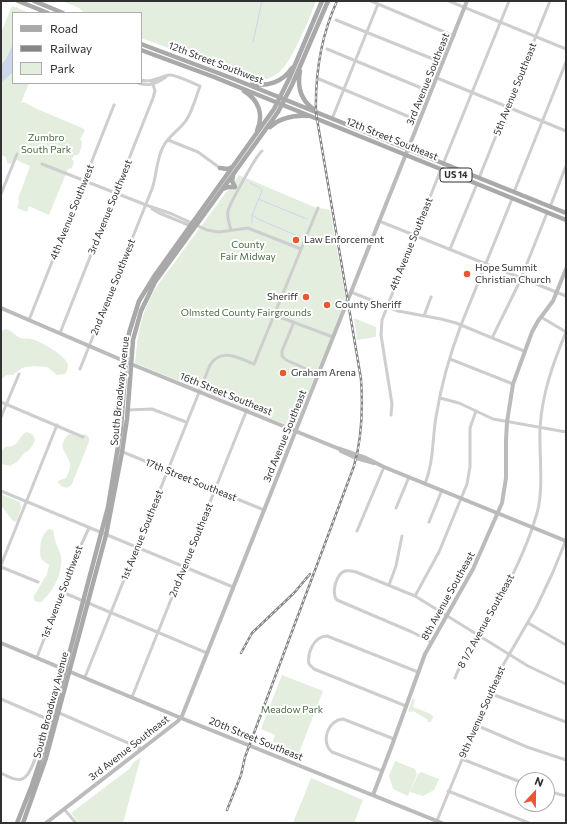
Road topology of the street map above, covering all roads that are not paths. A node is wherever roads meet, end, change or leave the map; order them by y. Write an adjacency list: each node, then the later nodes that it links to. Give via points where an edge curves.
1 (19, 1): 13 (main road)
2 (34, 1): 14 (main road)
3 (322, 1): 21 (main road, South Broadway Avenue)
4 (328, 1): 25 (main road, South Broadway Avenue)
5 (370, 1): 11 (street)
6 (382, 1): 11 (street)
7 (449, 1): 12 (street)
8 (467, 1): 12 (street, 3rd Avenue Southeast)
9 (509, 1): 16 (street, 4th Avenue Southeast)
10 (550, 1): 19 (street, 5th Avenue Southeast)
11 (379, 5): 17 (street); 18 (street)
12 (465, 7): 16 (street); 18 (street, 3rd Avenue Southeast)
13 (46, 12)
14 (60, 12)
15 (336, 20): 17 (street)
16 (500, 22): 19 (street); 37 (street, 4th Avenue Southeast)
17 (366, 32): 26 (street); 28 (street)
18 (454, 36): 28 (street, 3rd Avenue Southeast)
19 (536, 36): 23 (street); 40 (street, 5th Avenue Southeast)
20 (142, 44): 33 (main road, 12th Street Southwest / US 14)
21 (304, 45): 33 (main road, via 291,70 283,78 261,85); 38 (main road, South Broadway Avenue)
22 (327, 49): 26 (street)
23 (566, 49)
24 (142, 50): 33 (main road, 12th Street Southwest / US 14)
25 (304, 57): 38 (main road, South Broadway Avenue); 42 (main road, via 299,77 300,92 310,106)
26 (355, 61): 35 (street); 36 (street)
27 (566, 62): 44 (street)
28 (443, 63): 29 (street, 3rd Avenue Southeast)
29 (437, 78): 36 (street, 3rd Avenue Southeast); 37 (street)
30 (319, 79): 35 (street)
31 (142, 80): 32 (street)
32 (152, 82): 34 (street); 47 (street, 2nd Avenue Southwest, via 170,75 200,86 187,119); 66 (street, 3rd Avenue Southwest, via 154,96)
33 (233, 82): 38 (main road, 12th Street Southwest / US 14); 46 (main road, via 250,94 258,106 260,120)
34 (142, 84)
35 (344, 90): 42 (street); 43 (street)
36 (431, 92): 43 (street, 3rd Avenue Southeast)
37 (472, 93): 40 (street); 54 (street, 4th Avenue Southeast)
38 (281, 101): 41 (main road, 12th Street Southeast / US 14); 42 (main road, 12th Street Southeast / US 14); 46 (main road, South Broadway Avenue); 48 (main road, South Broadway Avenue)
39 (114, 105): 60 (street, 4th Avenue Southwest)
40 (507, 107): 44 (street); 58 (street, 5th Avenue Southeast)
41 (316, 118): 48 (main road, via 294,116 282,119 272,125); 50 (main road, 12th Street Southeast / US 14)
42 (330, 118): 50 (main road, 12th Street Southeast / US 14)
43 (419, 121): 50 (street, 3rd Avenue Southeast)
44 (542, 121): 45 (street); 65 (street)
45 (566, 130)
46 (253, 139): 53 (main road, South Broadway Avenue)
47 (168, 140): 56 (street, via 198,152); 70 (street, 2nd Avenue Southwest, via 158,157)
48 (258, 140): 57 (main road, South Broadway Avenue)
49 (262, 152): 62 (street)
50 (407, 152): 54 (main road, 12th Street Southeast / US 14); 76 (street, 3rd Avenue Southeast)
51 (17, 154): 67 (street)
52 (42, 164): 60 (street)
53 (234, 166): 56 (main road, via 228,169); 59 (main road, South Broadway Avenue)
54 (442, 166): 58 (main road, 12th Street Southeast / US 14); 61 (main road, 12th Street Southeast / US 14); 79 (street, 4th Avenue Southeast)
55 (566, 166): 71 (street)
56 (220, 168): 59 (main road, via 224,174)
57 (233, 175): 62 (main road, via 232,181); 63 (main road, South Broadway Avenue)
58 (479, 178): 65 (main road, 12th Street Southeast / US 14)
59 (223, 180): 77 (main road, South Broadway Avenue)
60 (84, 181): 66 (street); 94 (street, 4th Avenue Southwest)
61 (477, 184): 64 (main road, 12th Street Southeast / US 14); 81 (street)
62 (237, 188): 63 (main road); 78 (street, via 228,211)
63 (223, 189): 77 (main road, South Broadway Avenue)
64 (493, 191): 65 (main road, via 510,194); 68 (main road, 12th Street Southeast / US 14)
65 (514, 192): 69 (main road, 12th Street Southeast / US 14)
66 (115, 193): 70 (street); 98 (street, 3rd Avenue Southwest)
67 (1, 194)
68 (512, 198): 69 (main road, via 517,196); 73 (main road, 12th Street Southeast / US 14); 82 (street)
69 (534, 200): 71 (main road, 12th Street Southeast / US 14)
70 (148, 206): 77 (street); 101 (street, 2nd Avenue Southwest)
71 (550, 206): 74 (main road, 12th Street Southeast / US 14)
72 (318, 208): 80 (street)
73 (547, 213): 75 (main road, 12th Street Southeast / US 14); 84 (street)
74 (566, 213)
75 (566, 220)
76 (379, 221): 79 (street); 85 (street, 3rd Avenue Southeast)
77 (193, 225): 78 (street, via 214,232); 104 (main road, South Broadway Avenue, via 152,279 139,301 129,333); 105 (main road, South Broadway Avenue, via 145,300 134,334)
78 (231, 230): 80 (street, via 254,230)
79 (415, 235): 81 (street); 89 (street, 4th Avenue Southeast)
80 (301, 249): 91 (street)
81 (450, 250): 82 (street)
82 (486, 264): 84 (street); 96 (street)
83 (566, 269): 86 (street, 8th Avenue Southeast)
84 (521, 278): 86 (street); 100 (street)
85 (351, 292): 89 (street); 99 (street, 3rd Avenue Southeast)
86 (557, 292): 88 (street); 93 (street, 8th Avenue Southeast)
87 (431, 296): 92 (street)
88 (566, 296)
89 (387, 306): 92 (street, via 405,313); 118 (street, 4th Avenue Southeast, via 381,333 392,404)
90 (1, 308): 94 (street, 16th Street Southeast)
91 (274, 315): 95 (street); 110 (street, 1st Avenue Southeast, via 254,364 230,355 216,358 210,365)
92 (424, 316): 96 (street)
93 (541, 317): 97 (street); 102 (street, 8th Avenue Southeast)
94 (29, 320): 98 (street, 16th Street Southeast)
95 (294, 322): 99 (street); 107 (street, via 282,356)
96 (461, 325): 100 (street); 103 (street)
97 (566, 332): 123 (street, 8 1/2 Avenue Southeast, via 546,387)
98 (60, 333): 101 (street, 16th Street Southeast)
99 (333, 337): 107 (street, 3rd Avenue Southeast)
100 (492, 338): 102 (street)
101 (90, 346): 104 (street, 16th Street Southeast); 106 (street, 2nd Avenue Southwest)
102 (524, 351): 109 (street, 8th Avenue Southeast)
103 (450, 359): 109 (street); 111 (street)
104 (126, 362): 105 (street, 16th Street Southeast); 127 (main road, South Broadway Avenue)
105 (131, 364): 110 (street, 16th Street Southeast); 115 (main road, South Broadway Avenue)
106 (80, 369)
107 (318, 374): 124 (street, 3rd Avenue Southeast)
108 (19, 375): 114 (street)
109 (513, 384): 121 (street, 8th Avenue Southeast)
110 (199, 392): 116 (street, 16th Street Southeast); 120 (street, 1st Avenue Southeast)
111 (440, 398): 117 (street, via 460,403); 131 (street, via 432,464)
112 (1, 402): 114 (street)
113 (250, 402): 116 (street, 2nd Avenue Southeast)
114 (6, 405): 119 (street); 122 (street)
115 (128, 410): 120 (street, via 152,409); 127 (main road, South Broadway Avenue)
116 (246, 411): 124 (street, 16th Street Southeast); 132 (street, 2nd Avenue Southeast)
117 (476, 411): 121 (street); 135 (street, via 470,428 469,476)
118 (391, 415)
119 (1, 417)
120 (186, 422): 129 (street, 1st Avenue Southeast)
121 (507, 422): 123 (street); 139 (street, 8th Avenue Southeast, via 506,489)
122 (57, 425): 126 (street); 136 (street)
123 (540, 428): 125 (street); 141 (street, 8 1/2 Avenue Southeast, via 540,497)
124 (295, 431): 128 (street, 16th Street Southeast); 138 (street, 3rd Avenue Southeast)
125 (566, 432)
126 (83, 436)
127 (120, 451): 129 (street, 17th Street Southeast); 144 (main road, South Broadway Avenue)
128 (384, 467): 130 (street, 16th Street Southeast); 143 (street)
129 (167, 471): 132 (street, 17th Street Southeast); 147 (street, 1st Avenue Southeast)
130 (409, 477): 131 (street, 16th Street Southeast); 137 (street)
131 (425, 484): 133 (street, 16th Street Southeast)
132 (215, 490): 138 (street, 17th Street Southeast); 149 (street, 2nd Avenue Southeast)
133 (442, 490): 135 (street, 16th Street Southeast); 140 (street)
134 (1, 491): 136 (street)
135 (462, 499): 139 (street, 16th Street Southeast); 154 (street, via 439,552)
136 (27, 502): 142 (street); 148 (street)
137 (396, 508)
138 (264, 510): 152 (street, 3rd Avenue Southeast)
139 (498, 513): 141 (street, 16th Street Southeast); 157 (street, 8th Avenue Southeast, via 474,570)
140 (429, 522)
141 (532, 527): 146 (street, 16th Street Southeast); 160 (street, 8 1/2 Avenue Southeast, via 519,560)
142 (89, 528): 144 (street); 153 (street, 1st Avenue Southwest)
143 (357, 531)
144 (104, 534): 147 (street); 155 (main road, South Broadway Avenue)
145 (402, 536): 151 (street)
146 (566, 540): 158 (street, 9th Avenue Southeast)
147 (137, 548): 149 (street); 156 (street, 1st Avenue Southeast)
148 (1, 566): 150 (street)
149 (184, 567): 152 (street); 159 (street, 2nd Avenue Southeast)
150 (38, 582)
151 (389, 585): 154 (street); 161 (street, via 349,570 340,574 334,595 338,601)
152 (233, 587): 164 (street, 3rd Avenue Southeast)
153 (62, 592): 155 (street); 166 (street, 1st Avenue Southwest)
154 (415, 596): 157 (street)
155 (86, 602): 156 (street); 167 (main road, South Broadway Avenue)
156 (110, 613): 159 (street); 169 (street, 1st Avenue Southeast)
157 (447, 615): 160 (street); 161 (street, 8th Avenue Southeast)
158 (528, 623): 163 (street); 165 (street, 9th Avenue Southeast)
159 (158, 633): 164 (street); 173 (street, 2nd Avenue Southeast)
160 (478, 635): 165 (street); 170 (street, 8 1/2 Avenue Southeast)
161 (431, 642): 168 (street, 8th Avenue Southeast)
162 (1, 643): 166 (street, 20th Street Southeast)
163 (566, 645)
164 (207, 653): 178 (street, 3rd Avenue Southeast)
165 (509, 655): 171 (street); 172 (street, 9th Avenue Southeast)
166 (37, 657): 167 (street, 20th Street Southeast)
167 (67, 670): 169 (street, 20th Street Southeast); 176 (main road, South Broadway Avenue)
168 (418, 672): 175 (street, 8th Avenue Southeast); 175 (street, via 327,636 318,638 312,649 309,660 314,669)
169 (84, 677): 173 (street, 20th Street Southeast)
170 (455, 678)
171 (566, 684)
172 (489, 693): 180 (street); 181 (street, 9th Avenue Southeast)
173 (132, 697): 178 (street, 20th Street Southeast)
174 (1, 699): 177 (street)
175 (406, 706): 182 (street, 8th Avenue Southeast)
176 (56, 712): 179 (main road, South Broadway Avenue); 183 (street)
177 (46, 718): 179 (street); 187 (street, via 29,773 18,780)
178 (181, 718): 183 (street, 3rd Avenue Southeast); 191 (street, 20th Street Southeast)
179 (53, 721): 195 (main road, South Broadway Avenue); 196 (main road, South Broadway Avenue, via 43,768)
180 (566, 722)
181 (476, 725): 184 (street, 9th Avenue Southeast); 185 (street, via 527,747)
182 (394, 739): 186 (street, 8th Avenue Southeast); 186 (street, via 343,719 333,722 329,731 326,743 332,751)
183 (142, 748): 193 (street, 3rd Avenue Southeast)
184 (462, 758): 188 (street); 189 (street, 9th Avenue Southeast)
185 (566, 760)
186 (382, 771): 191 (street, 8th Avenue Southeast)
187 (1, 773)
188 (515, 780)
189 (448, 791): 194 (street, 9th Avenue Southeast); 200 (street)
190 (555, 793): 192 (street)
191 (373, 795): 194 (street, 20th Street Southeast)
192 (566, 796)
193 (64, 809): 197 (street, 3rd Avenue Southeast); 198 (street)
194 (436, 822): 199 (street, 20th Street Southeast)
195 (17, 823)
196 (23, 823)
197 (46, 823)
198 (76, 823)
199 (442, 823)
200 (529, 823)

